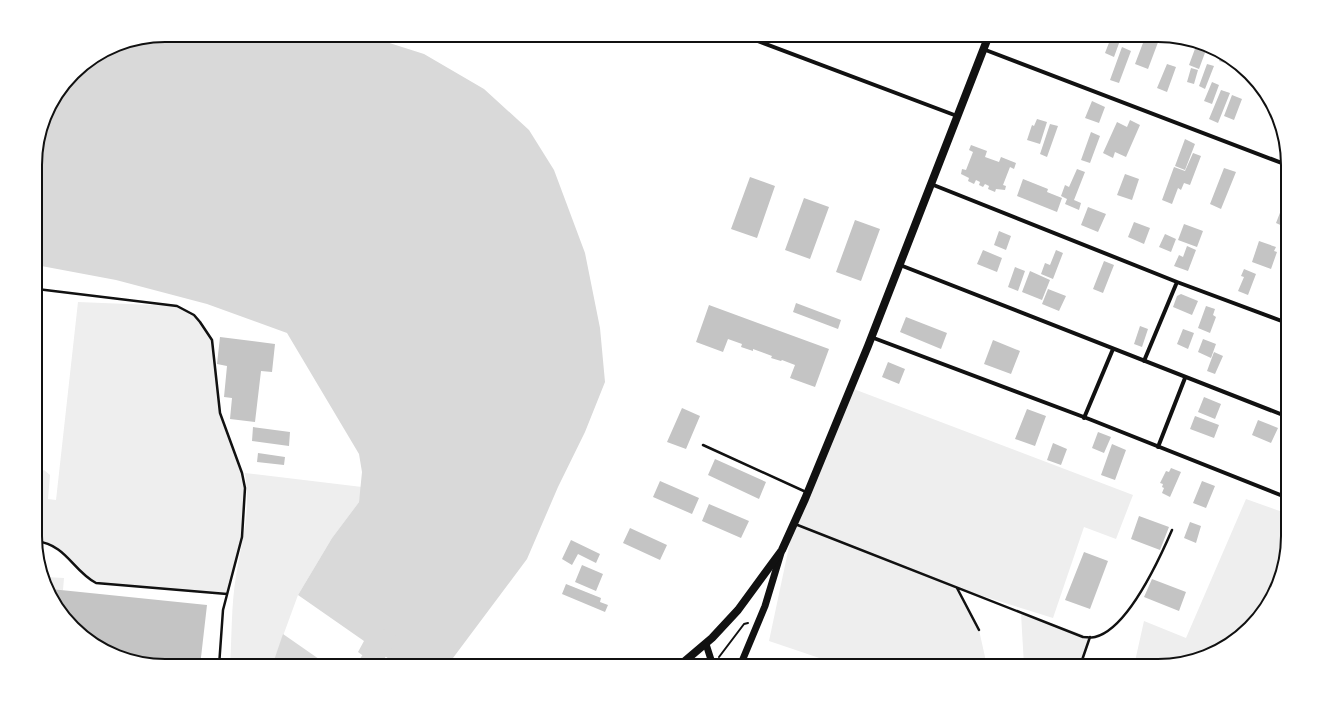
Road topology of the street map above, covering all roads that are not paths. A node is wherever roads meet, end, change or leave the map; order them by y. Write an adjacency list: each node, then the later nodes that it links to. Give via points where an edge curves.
1 (761, 42): 4 (street)
2 (986, 42): 3 (main road)
3 (983, 49): 4 (main road); 5 (street)
4 (957, 116): 6 (main road)
5 (1281, 163)
6 (931, 184): 7 (main road); 8 (street)
7 (900, 265): 11 (main road); 12 (street)
8 (1177, 282): 10 (street); 13 (street)
9 (42, 290): 26 (lane, via 177,306 194,315 212,340 220,413 245,488 242,537)
10 (1281, 321)
11 (871, 337): 16 (street); 19 (main road)
12 (1113, 349): 13 (street); 16 (street)
13 (1144, 362): 14 (street)
14 (1185, 378): 15 (street); 18 (street)
15 (1281, 414)
16 (1084, 418): 18 (street)
17 (703, 445): 19 (lane)
18 (1158, 447): 20 (street)
19 (808, 493): 21 (main road)
20 (1281, 495)
21 (794, 523): 24 (main road); 25 (lane)
22 (1172, 530): 28 (lane, via 1157,564 1126,613 1106,632 1094,638)
23 (42, 543): 26 (lane, via 65,554 96,583)
24 (782, 550): 29 (main road, via 738,610); 33 (main road)
25 (957, 588): 27 (lane); 28 (lane, via 1083,637)
26 (227, 594): 30 (lane)
27 (979, 630)
28 (1090, 637): 34 (lane)
29 (706, 644): 31 (main road); 32 (main road)
30 (220, 659)
31 (690, 659)
32 (711, 659)
33 (743, 659)
34 (1082, 659)

